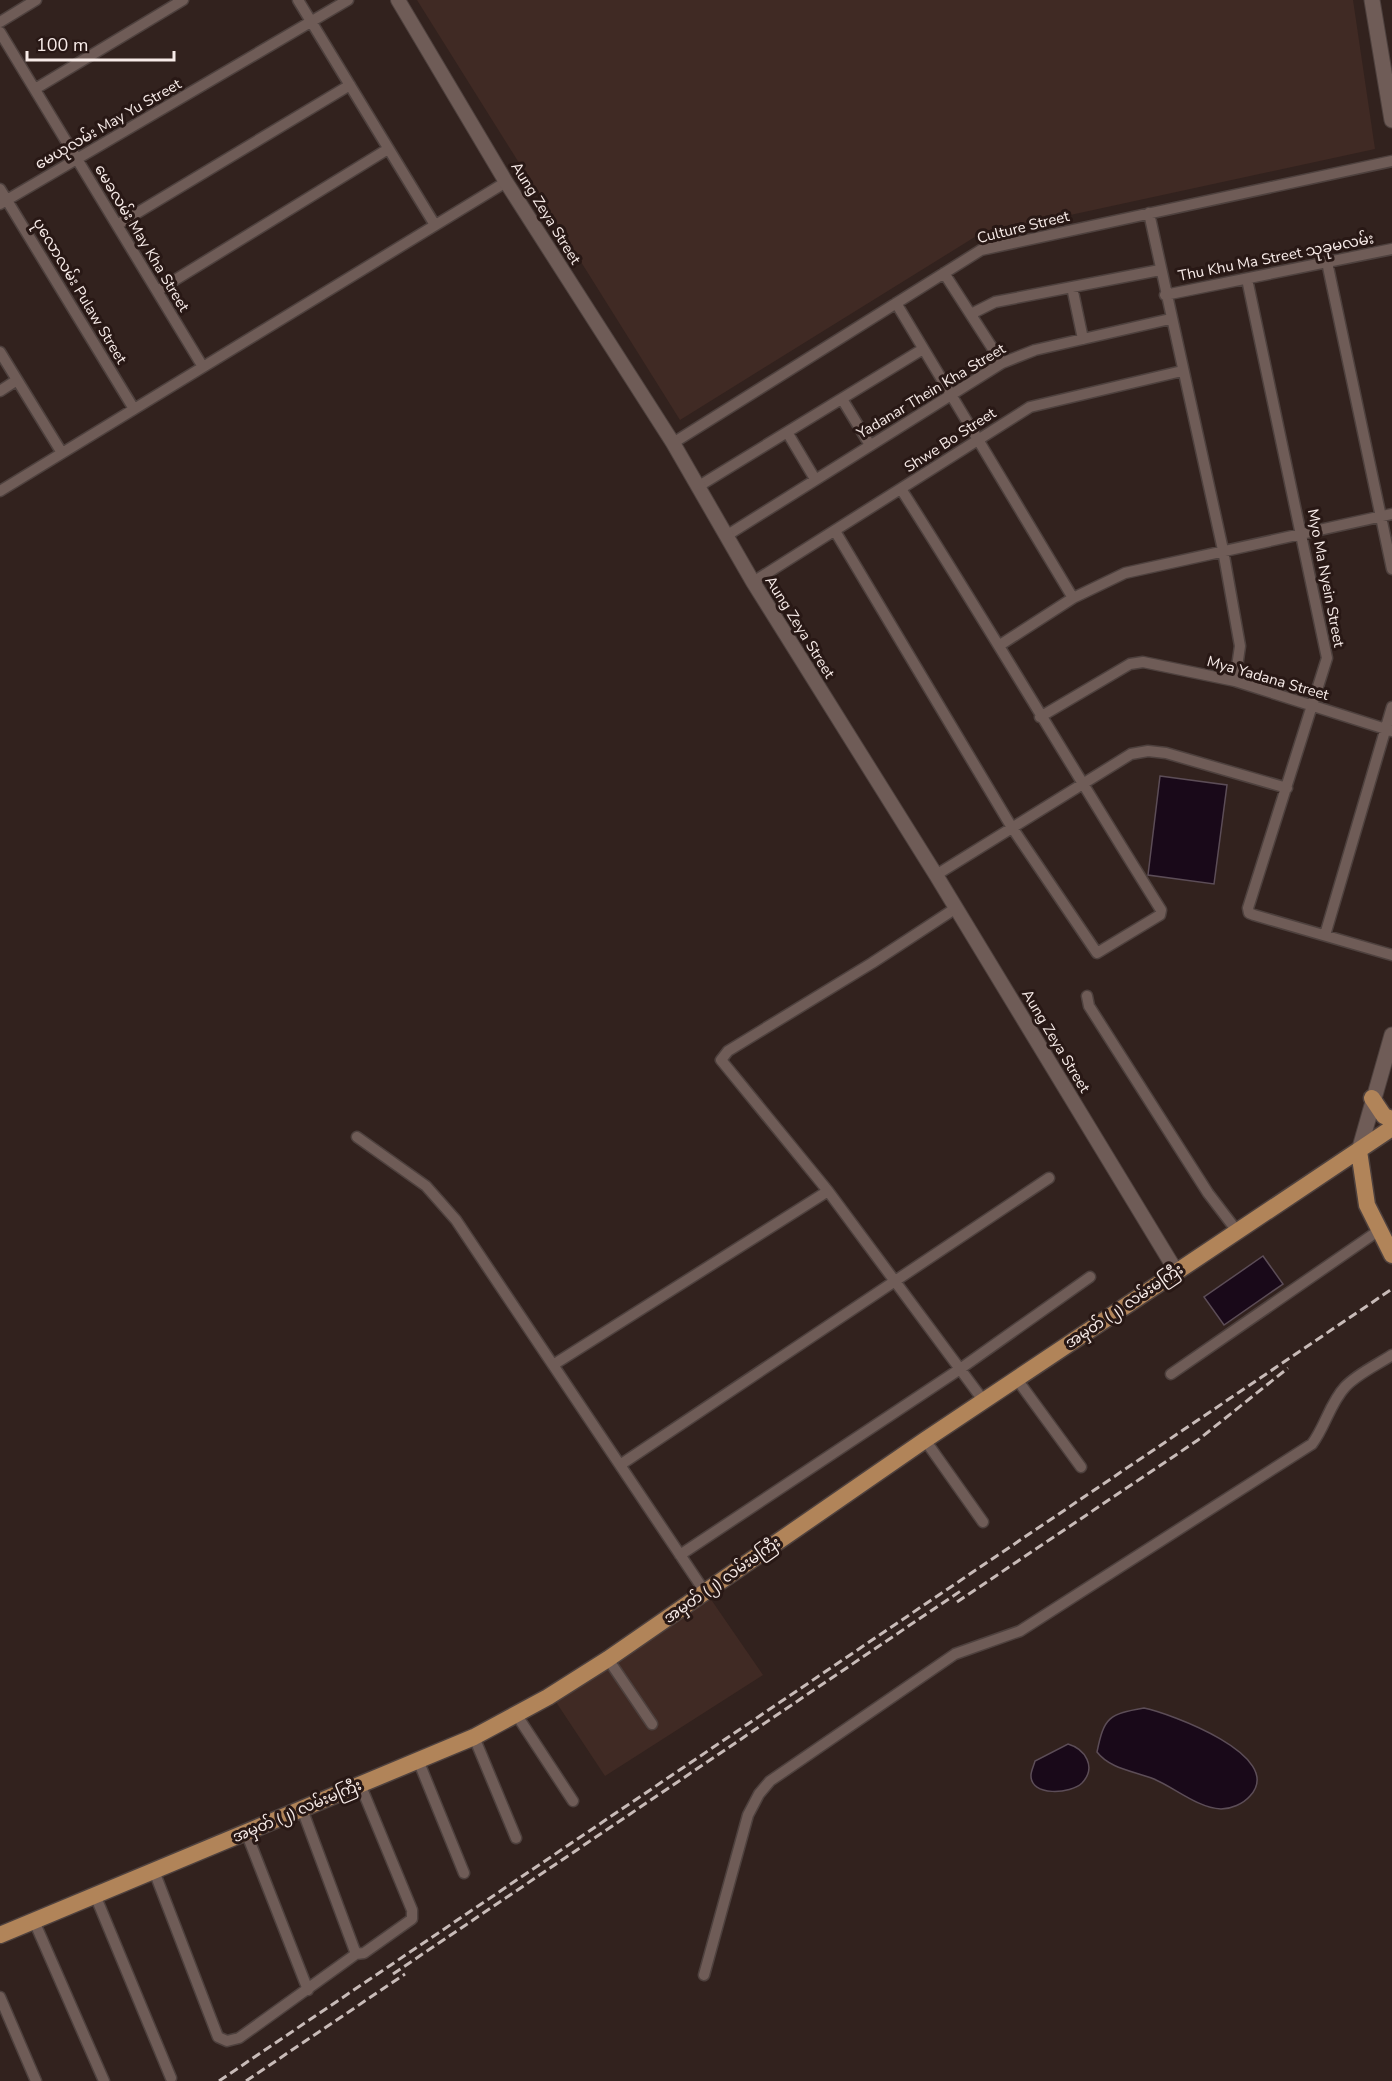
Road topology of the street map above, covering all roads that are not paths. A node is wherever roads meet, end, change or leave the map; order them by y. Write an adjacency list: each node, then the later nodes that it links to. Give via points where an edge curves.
1 (36, 0): 7 (street)
2 (183, 0): 11 (street)
3 (298, 0): 8 (street)
4 (348, 0): 8 (street, မေယုလမ်း May Yu Street)
5 (398, 0): 16 (street, Aung Zeya Street)
6 (1372, 0): 12 (main road)
7 (0, 22)
8 (311, 22): 10 (street); 14 (street, မေယုလမ်း May Yu Street)
9 (0, 32): 11 (street, မေခလမ်း May Kha Street)
10 (350, 85): 13 (street); 20 (street)
11 (34, 89): 14 (street, မေခလမ်း May Kha Street)
12 (1392, 120)
13 (388, 149): 21 (street); 28 (street)
14 (78, 160): 18 (street, မေယုလမ်း May Yu Street); 20 (street, မေခလမ်း May Kha Street)
15 (1392, 161): 19 (street, Culture Street)
16 (506, 182): 21 (street); 46 (street, Aung Zeya Street)
17 (0, 189): 18 (street, ပုလောလမ်း Pulaw Street)
18 (3, 202): 43 (street, ပုလောလမ်း Pulaw Street)
19 (1149, 213): 24 (street); 25 (street, Culture Street, via 981,250)
20 (117, 225): 28 (street, မေခလမ်း May Kha Street)
21 (435, 225): 37 (street)
22 (1392, 249): 23 (street, Thu Khu Ma Street သုခုမလမ်း)
23 (1327, 262): 26 (street, Thu Khu Ma Street သုခုမလမ်း); 53 (street)
24 (1160, 270): 27 (street); 29 (street)
25 (944, 273): 30 (street, Culture Street); 31 (street)
26 (1247, 279): 29 (street, Thu Khu Ma Street သုခုမလမ်း); 55 (street, Myo Ma Nyein Street)
27 (1072, 287): 31 (street, via 995,302); 33 (street)
28 (157, 291): 37 (street, မေခလမ်း May Kha Street)
29 (1165, 295): 32 (street)
30 (896, 303): 34 (street); 46 (street, Culture Street)
31 (971, 314): 36 (street)
32 (1170, 319): 33 (street, Yadanar Thein Kha Street); 38 (street)
33 (1083, 339): 36 (street, Yadanar Thein Kha Street, via 1035,350)
34 (923, 349): 41 (street); 42 (street)
35 (0, 352): 39 (street)
36 (1002, 363): 41 (street, Yadanar Thein Kha Street)
37 (203, 367): 43 (street)
38 (1182, 371): 45 (street, Shwe Bo Street, via 1030,407); 57 (street)
39 (17, 380): 40 (street); 48 (street)
40 (0, 391)
41 (950, 394): 45 (street); 47 (street, Yadanar Thein Kha Street)
42 (842, 399): 44 (street); 47 (street)
43 (134, 409): 48 (street)
44 (788, 432): 49 (street); 50 (street)
45 (977, 440): 51 (street, Shwe Bo Street); 60 (street)
46 (673, 443): 50 (street, Aung Zeya Street)
47 (870, 445): 49 (street, Yadanar Thein Kha Street)
48 (62, 453): 52 (street)
49 (815, 479): 56 (street, Yadanar Thein Kha Street)
50 (699, 486): 56 (street, Aung Zeya Street)
51 (901, 489): 54 (street, Shwe Bo Street); 61 (street)
52 (0, 491)
53 (1386, 515): 55 (street); 58 (street)
54 (834, 531): 59 (street, Shwe Bo Street); 69 (street)
55 (1302, 534): 57 (street); 63 (street, Myo Ma Nyein Street, via 1327,658)
56 (726, 536): 59 (street, Aung Zeya Street)
57 (1222, 550): 60 (street, via 1125,573); 62 (street, via 1240,646)
58 (1392, 569)
59 (753, 582): 70 (street, Aung Zeya Street)
60 (1073, 598): 61 (street)
61 (1000, 645): 65 (street)
62 (1235, 681): 63 (street, Mya Yadana Street); 65 (street, Mya Yadana Street, via 1135,662)
63 (1312, 706): 66 (street, Mya Yadana Street); 68 (street, Myo Ma Nyein Street)
64 (1392, 706): 66 (street)
65 (1040, 717): 67 (street)
66 (1388, 730): 72 (street)
67 (1081, 783): 68 (street, via 1131,754 1148,751); 69 (street); 69 (street, via 1161,910 1160,915 1097,953)
68 (1287, 788): 72 (street, Myo Ma Nyein Street, via 1248,908 1250,913)
69 (1011, 826): 70 (street)
70 (936, 875): 71 (street, Aung Zeya Street)
71 (956, 908): 82 (street, via 722,1055 726,1067); 86 (street, Aung Zeya Street)
72 (1325, 935): 73 (street)
73 (1392, 955)
74 (1087, 996): 83 (street, via 1089,1006 1208,1193)
75 (1392, 1035): 76 (main road)
76 (1372, 1098): 77 (main road, via 1384,1116); 80 (main road)
77 (1392, 1119)
78 (1392, 1128): 80 (main road, အမှတ် (၂) လမ်းမကြီး)
79 (357, 1137): 90 (street, via 426,1186 456,1220)
80 (1359, 1151): 83 (main road, အမှတ် (၂) လမ်းမကြီး); 84 (main road, via 1367,1205)
81 (1049, 1178): 88 (street)
82 (828, 1191): 88 (street); 90 (street)
83 (1237, 1231): 86 (main road, အမှတ် (၂) လမ်းမကြီး)
84 (1378, 1231): 85 (main road); 92 (street)
85 (1392, 1256)
86 (1176, 1271): 93 (main road, အမှတ် (၂) လမ်းမကြီး)
87 (1090, 1277): 91 (street)
88 (896, 1282): 91 (street); 96 (street)
89 (1392, 1354): 117 (street, via 1346,1386 1312,1444 1020,1631 955,1654 770,1781 748,1815)
90 (553, 1365): 96 (street)
91 (960, 1369): 94 (street); 99 (street)
92 (1171, 1374)
93 (1016, 1378): 94 (main road, အမှတ် (၂) လမ်းမကြီး); 97 (street)
94 (983, 1400): 95 (main road, အမှတ် (၂) လမ်းမကြီး)
95 (925, 1440): 98 (street); 100 (main road, အမှတ် (၂) လမ်းမကြီး)
96 (620, 1465): 99 (street)
97 (1081, 1467)
98 (983, 1522)
99 (680, 1555): 100 (street)
100 (705, 1592): 101 (main road, အမှတ် (၂) လမ်းမကြီး)
101 (608, 1659): 102 (main road, အမှတ် (၂) လမ်းမကြီး); 103 (street)
102 (516, 1714): 104 (main road, အမှတ် (၂) လမ်းမကြီး); 107 (street)
103 (652, 1724)
104 (474, 1737): 105 (main road, အမှတ် (၂) လမ်းမကြီး); 110 (street)
105 (418, 1760): 106 (main road, အမှတ် (၂) လမ်းမကြီး); 112 (street)
106 (360, 1784): 108 (main road, အမှတ် (၂) လမ်းမကြီး); 116 (street, via 413,1916 364,1953)
107 (573, 1801)
108 (302, 1809): 109 (main road, အမှတ် (၂) လမ်းမကြီး); 116 (street)
109 (246, 1832): 111 (main road, အမှတ် (၂) လမ်းမကြီး); 118 (street)
110 (516, 1838)
111 (153, 1871): 113 (main road, အမှတ် (၂) လမ်းမကြီး); 118 (street, via 218,2037 227,2041 239,2038)
112 (464, 1873)
113 (95, 1895): 114 (main road, အမှတ် (၂) လမ်းမကြီး); 120 (street)
114 (34, 1921): 115 (main road, အမှတ် (၂) လမ်းမကြီး); 122 (street)
115 (0, 1935)
116 (356, 1954): 118 (street)
117 (704, 1975)
118 (308, 1990)
119 (0, 1996): 121 (street)
120 (171, 2078)
121 (36, 2081)
122 (104, 2081)

